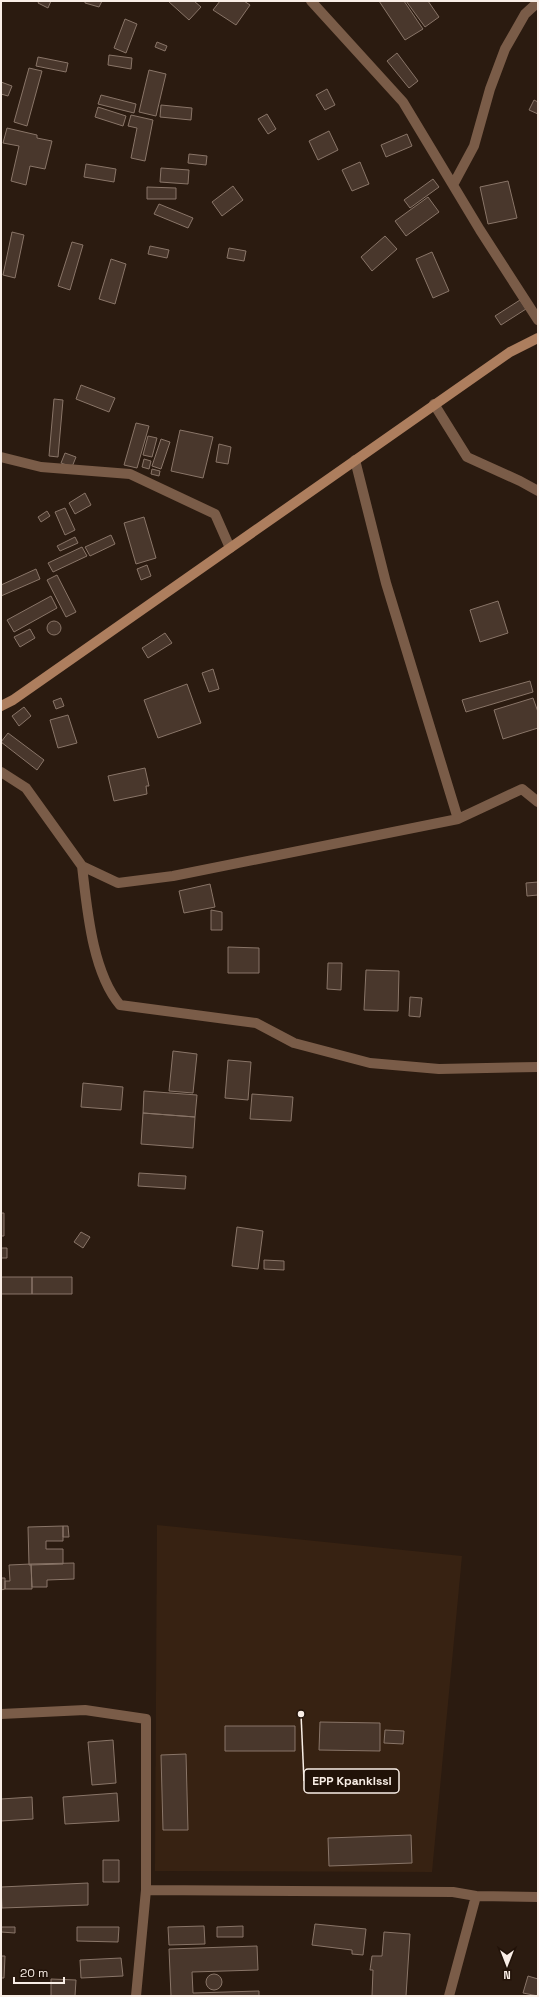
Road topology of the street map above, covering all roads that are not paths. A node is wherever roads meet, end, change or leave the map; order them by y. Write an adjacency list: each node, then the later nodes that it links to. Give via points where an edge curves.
1 (311, 1): 3 (street, via 403,102)
2 (538, 2): 3 (street, via 525,14 505,49 474,146)
3 (453, 185): 4 (street)
4 (538, 320)
5 (538, 338): 6 (main road, via 510,352)
6 (434, 404): 8 (main road); 9 (street, via 467,457 520,480)
7 (1, 457): 10 (street, via 41,467 130,474 215,514)
8 (355, 460): 10 (main road); 14 (street, via 386,583)
9 (538, 491)
10 (230, 548): 11 (main road)
11 (1, 706)
12 (1, 772): 15 (street, via 26,788)
13 (538, 802): 14 (street, via 522,790)
14 (458, 819): 15 (street, via 173,876 118,883)
15 (82, 866): 16 (street, via 88,916 99,963 110,994 120,1005 256,1023 294,1043 370,1063 439,1069)
16 (538, 1067)
17 (1, 1714): 18 (street, via 85,1710 146,1719)
18 (146, 1890): 19 (street, via 453,1892); 21 (street)
19 (476, 1896): 20 (street); 22 (street)
20 (538, 1897)
21 (136, 1996)
22 (449, 1996)

